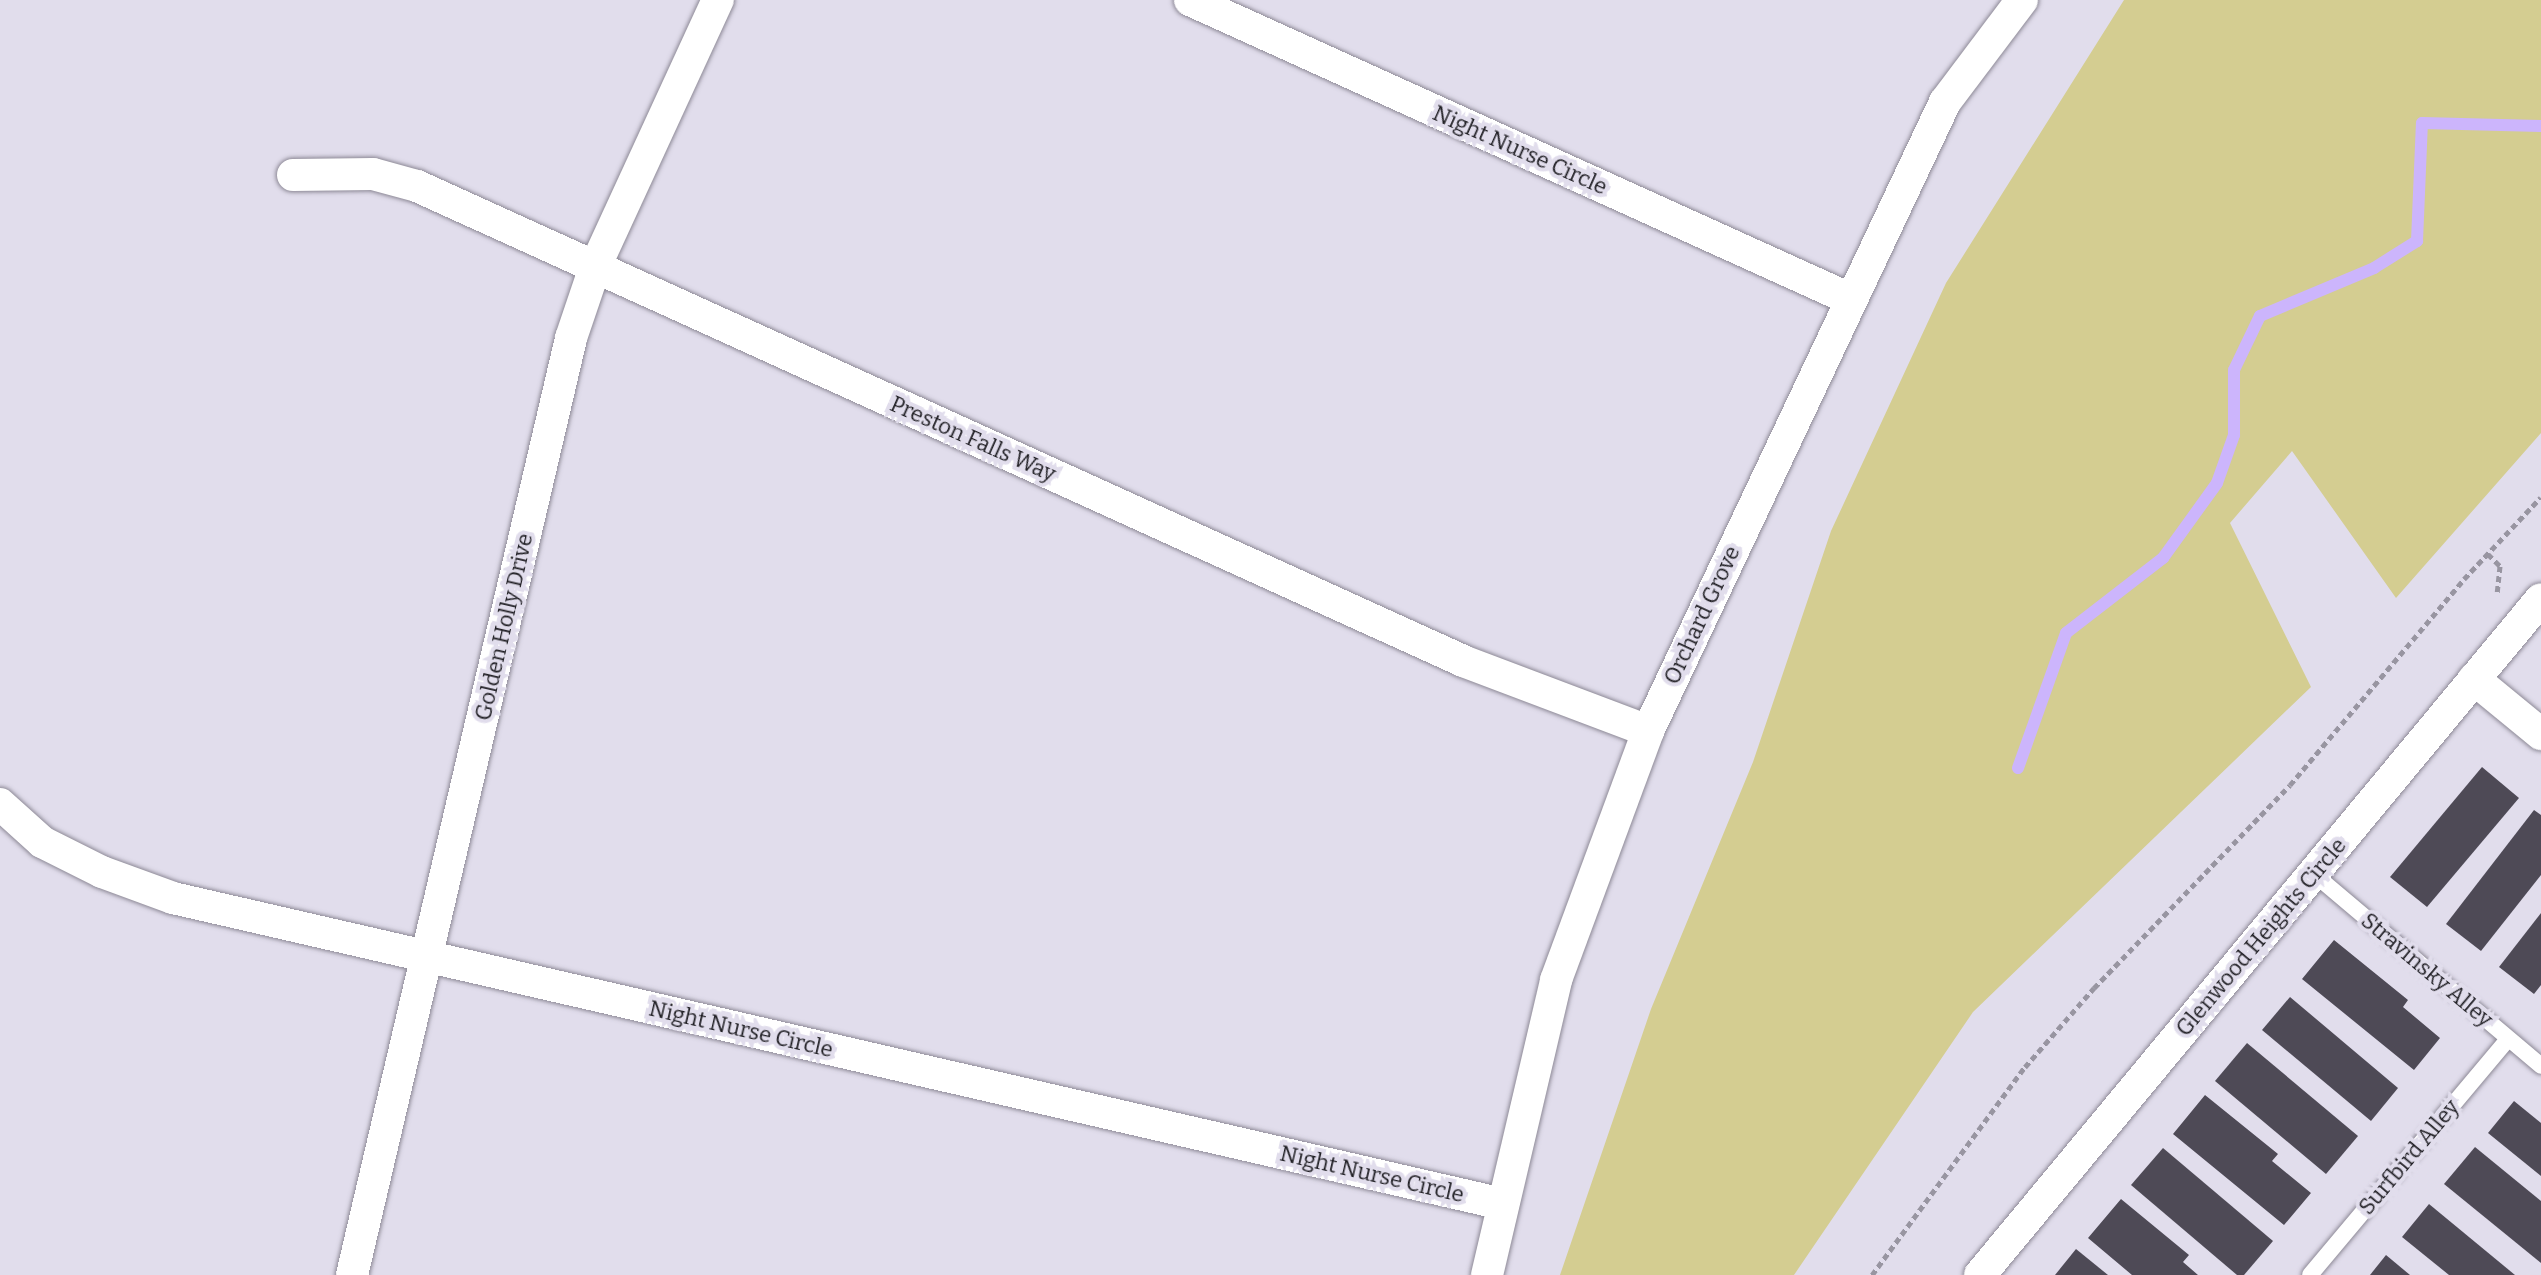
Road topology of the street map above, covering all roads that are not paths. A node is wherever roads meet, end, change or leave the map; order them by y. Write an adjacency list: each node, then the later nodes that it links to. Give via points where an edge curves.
1 (718, 0): 5 (street, Golden Holly Drive)
2 (1190, 0): 6 (street, Night Nurse Circle)
3 (2022, 0): 6 (street, Orchard Grove, via 1945,102)
4 (293, 175): 5 (street, Preston Falls Way, via 373,174 417,186)
5 (595, 267): 9 (street, Preston Falls Way, via 1463,661); 13 (street, Golden Holly Drive, via 571,338)
6 (1850, 299): 9 (street, Orchard Grove)
7 (2541, 599): 8 (street, Glenwood Heights Circle)
8 (2474, 679): 10 (street); 12 (street, Glenwood Heights Circle)
9 (1648, 731): 16 (street, Orchard Grove, via 1556,980)
10 (2541, 734)
11 (0, 804): 13 (street, Night Nurse Circle, via 42,842 159,893)
12 (2314, 874): 14 (lane, Stravinsky Alley); 19 (street, Glenwood Heights Circle)
13 (427, 956): 16 (street, Night Nurse Circle); 17 (street, Golden Holly Drive)
14 (2508, 1039): 15 (lane, Stravinsky Alley); 20 (lane, Surfbird Alley)
15 (2541, 1066)
16 (1503, 1204): 18 (street, Orchard Grove)
17 (352, 1275)
18 (1487, 1275)
19 (1980, 1275)
20 (2310, 1275)

